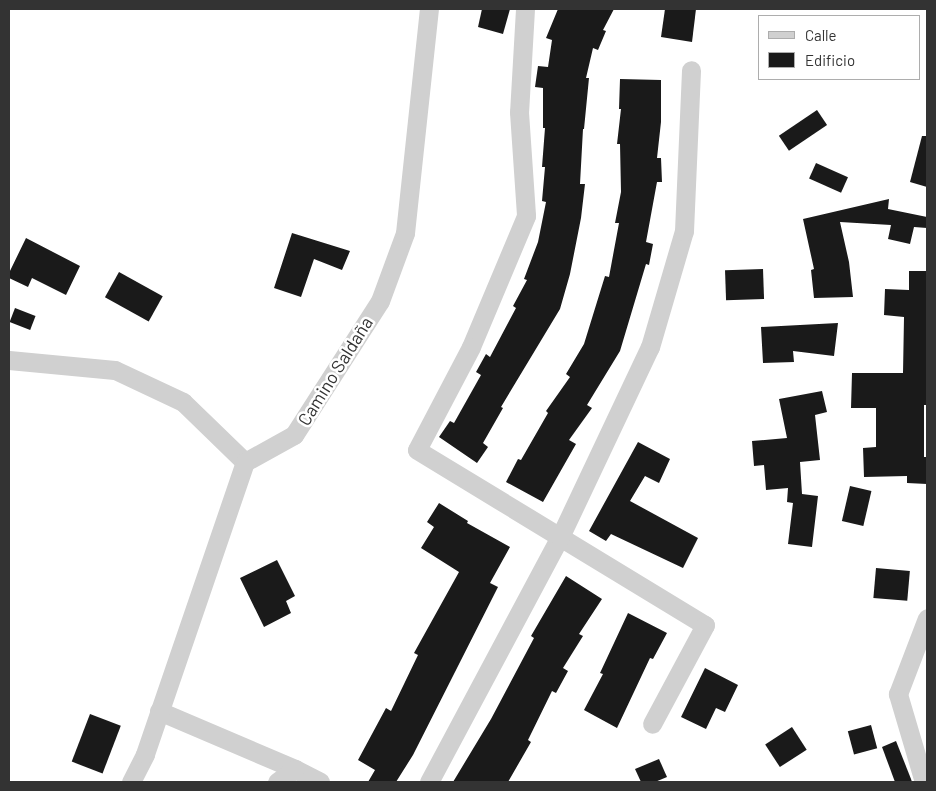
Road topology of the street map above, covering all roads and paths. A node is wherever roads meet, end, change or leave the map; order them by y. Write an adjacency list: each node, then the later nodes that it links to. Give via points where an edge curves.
1 (429, 9): 5 (street, Camino Saldaña, via 405,233 380,301 294,435)
2 (524, 9): 6 (street, via 518,112 526,216 471,346 417,450)
3 (691, 70): 6 (street, via 684,230 650,347)
4 (9, 360): 5 (street, via 115,370 182,402)
5 (245, 462): 8 (street)
6 (560, 537): 9 (street, via 706,625); 14 (street)
7 (927, 618): 15 (street, via 898,694)
8 (159, 711): 10 (street); 11 (street, via 145,754)
9 (652, 724)
10 (295, 769): 12 (street); 13 (street)
11 (131, 782)
12 (277, 782)
13 (320, 782)
14 (429, 782)
15 (924, 782)

